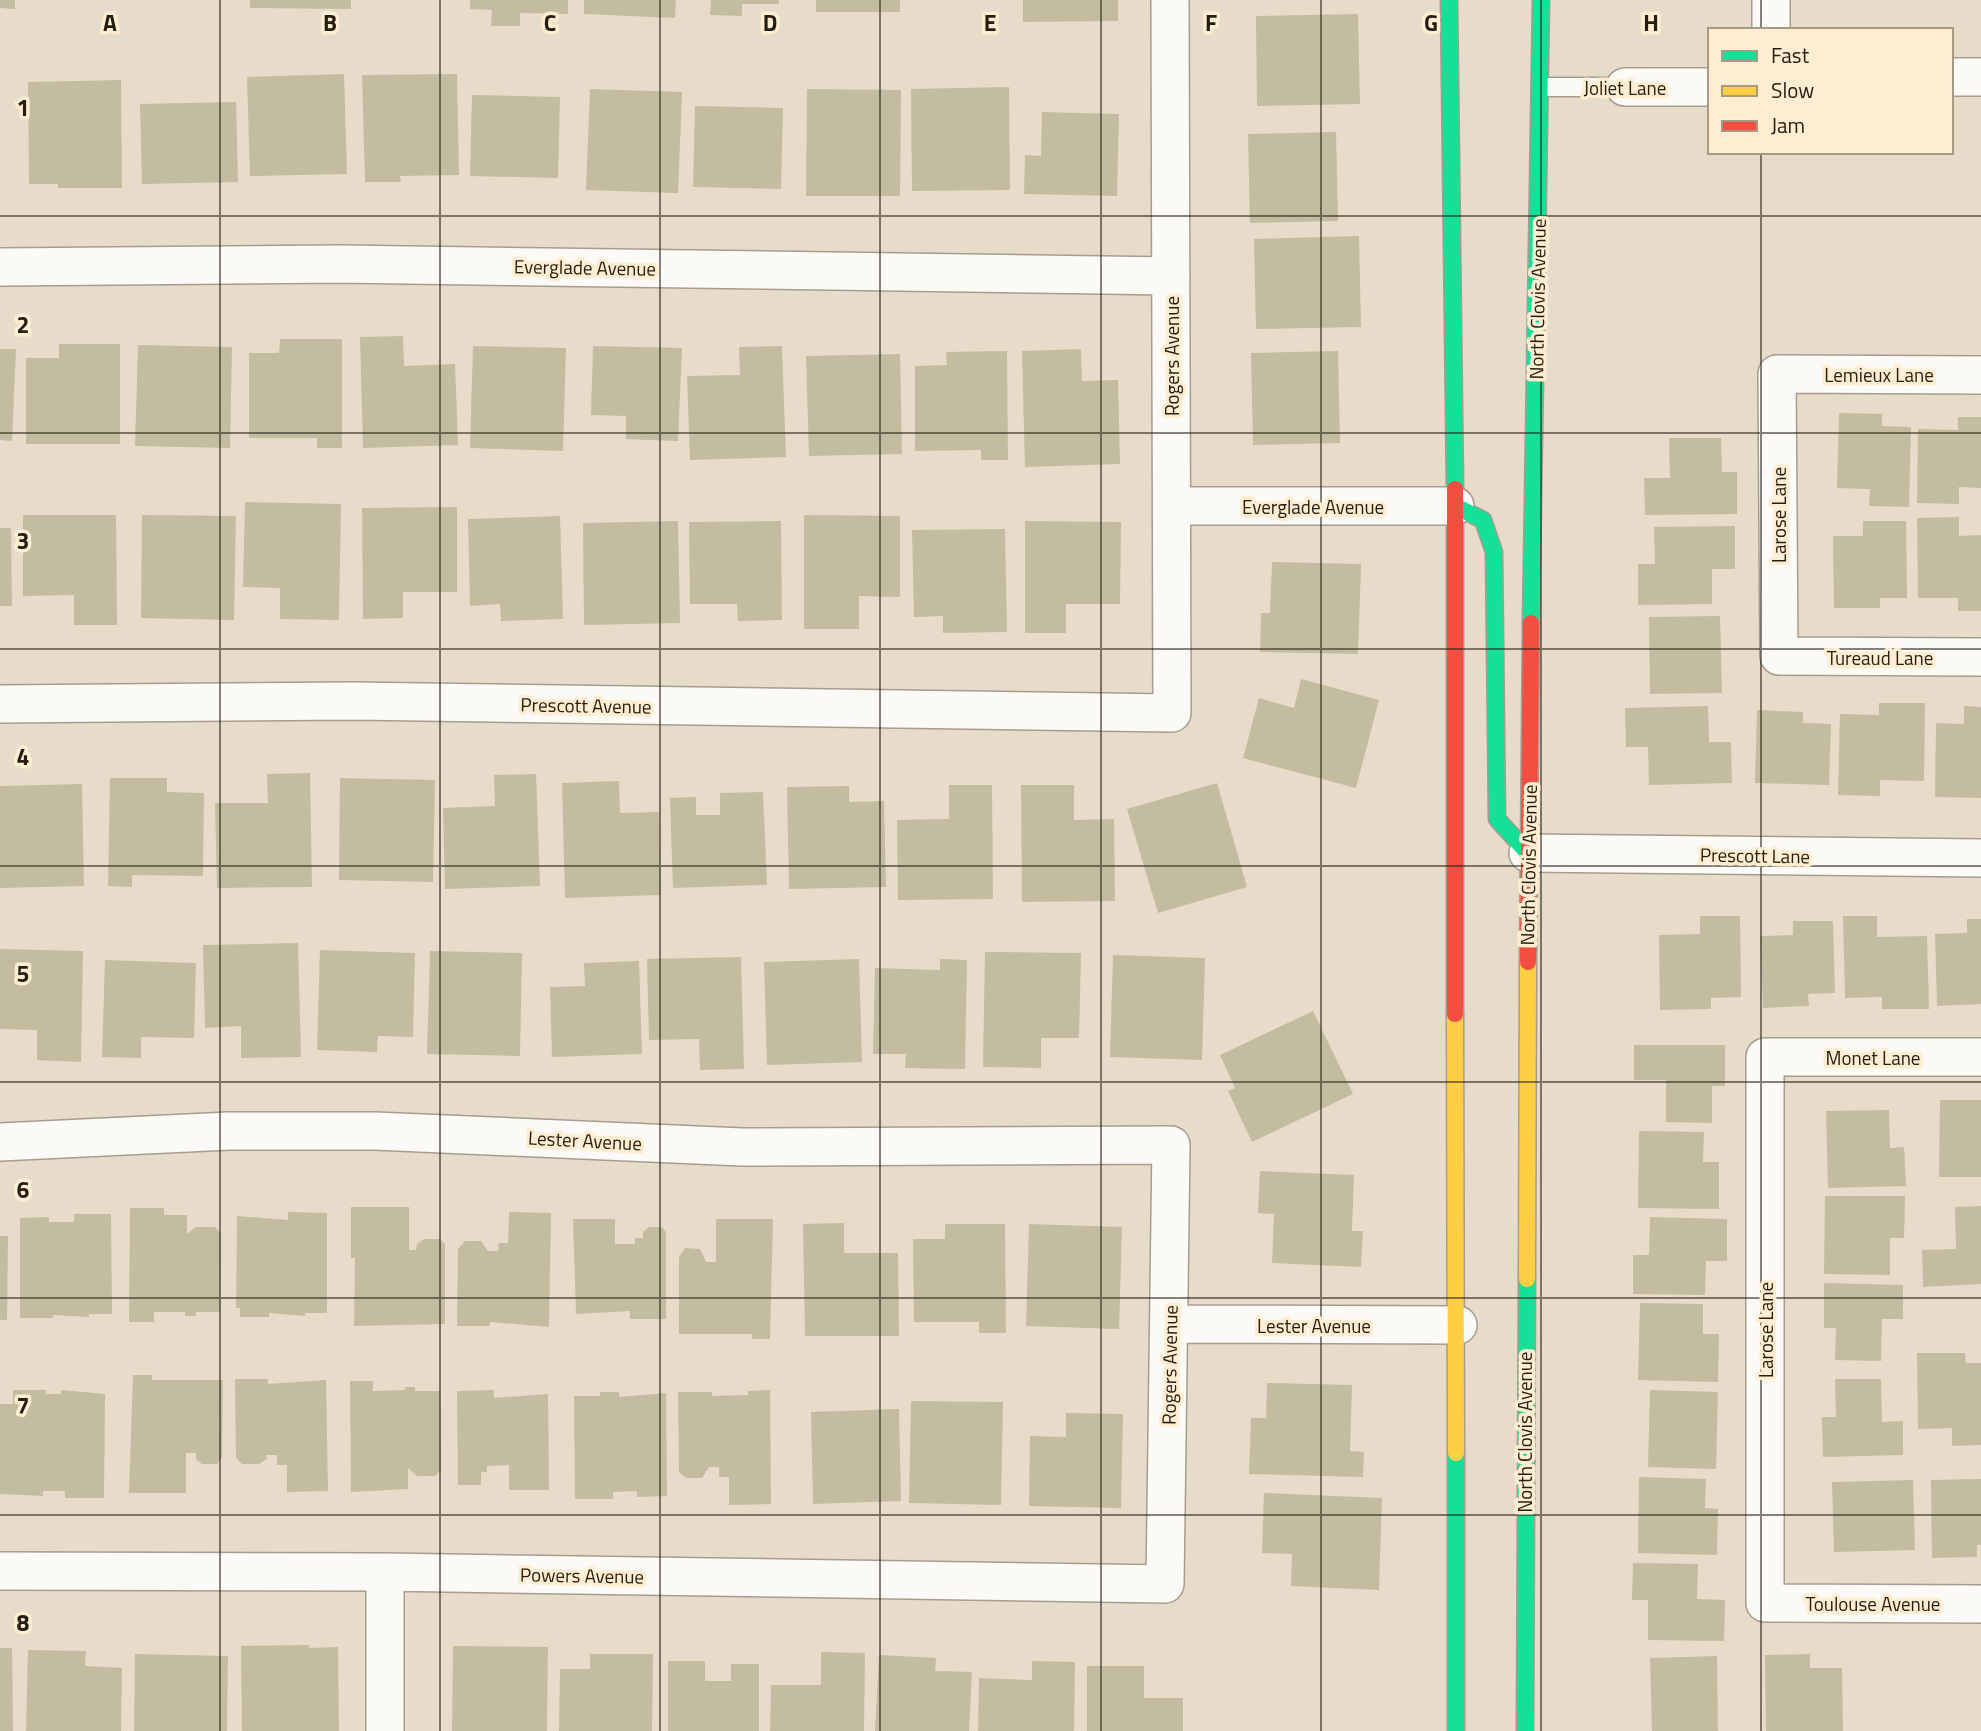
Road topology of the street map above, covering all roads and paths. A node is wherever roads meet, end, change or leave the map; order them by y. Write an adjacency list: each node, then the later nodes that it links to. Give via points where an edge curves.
1 (1170, 0): 12 (street, Rogers Avenue)
2 (1449, 0): 16 (main road)
3 (1541, 0): 8 (main road, North Clovis Avenue)
4 (1771, 0): 5 (street)
5 (1772, 28)
6 (1953, 77): 7 (street)
7 (1981, 77)
8 (1541, 87): 9 (lane, Joliet Lane); 21 (main road, North Clovis Avenue)
9 (1625, 87): 10 (street, Joliet Lane)
10 (1708, 87)
11 (0, 267): 12 (street, Everglade Avenue, via 340,264)
12 (1171, 276): 15 (street, Rogers Avenue)
13 (1777, 374): 14 (street, Lemieux Lane); 17 (street, Larose Lane)
14 (1981, 375)
15 (1172, 506): 16 (street, Everglade Avenue); 20 (street, Rogers Avenue)
16 (1455, 506): 21 (main road, via 1483,520 1494,552 1497,819); 28 (main road)
17 (1779, 656): 18 (street, Tureaud Lane)
18 (1981, 657)
19 (0, 704): 20 (street, Prescott Avenue, via 353,701)
20 (1172, 713)
21 (1528, 853): 22 (street, Prescott Lane); 36 (main road, North Clovis Avenue)
22 (1981, 858)
23 (1765, 1057): 24 (street, Monet Lane); 32 (street, Larose Lane)
24 (1981, 1057)
25 (0, 1142): 26 (street, Lester Avenue, via 229,1131 375,1131 742,1147)
26 (1171, 1146): 27 (street, Rogers Avenue)
27 (1170, 1324): 28 (street, Lester Avenue); 31 (street, Rogers Avenue)
28 (1458, 1325): 35 (main road)
29 (0, 1571): 30 (street, Powers Avenue)
30 (385, 1572): 31 (street, Powers Avenue); 34 (street)
31 (1165, 1584)
32 (1765, 1603): 33 (street, Toulouse Avenue)
33 (1981, 1604)
34 (386, 1731)
35 (1456, 1731)
36 (1525, 1731)

